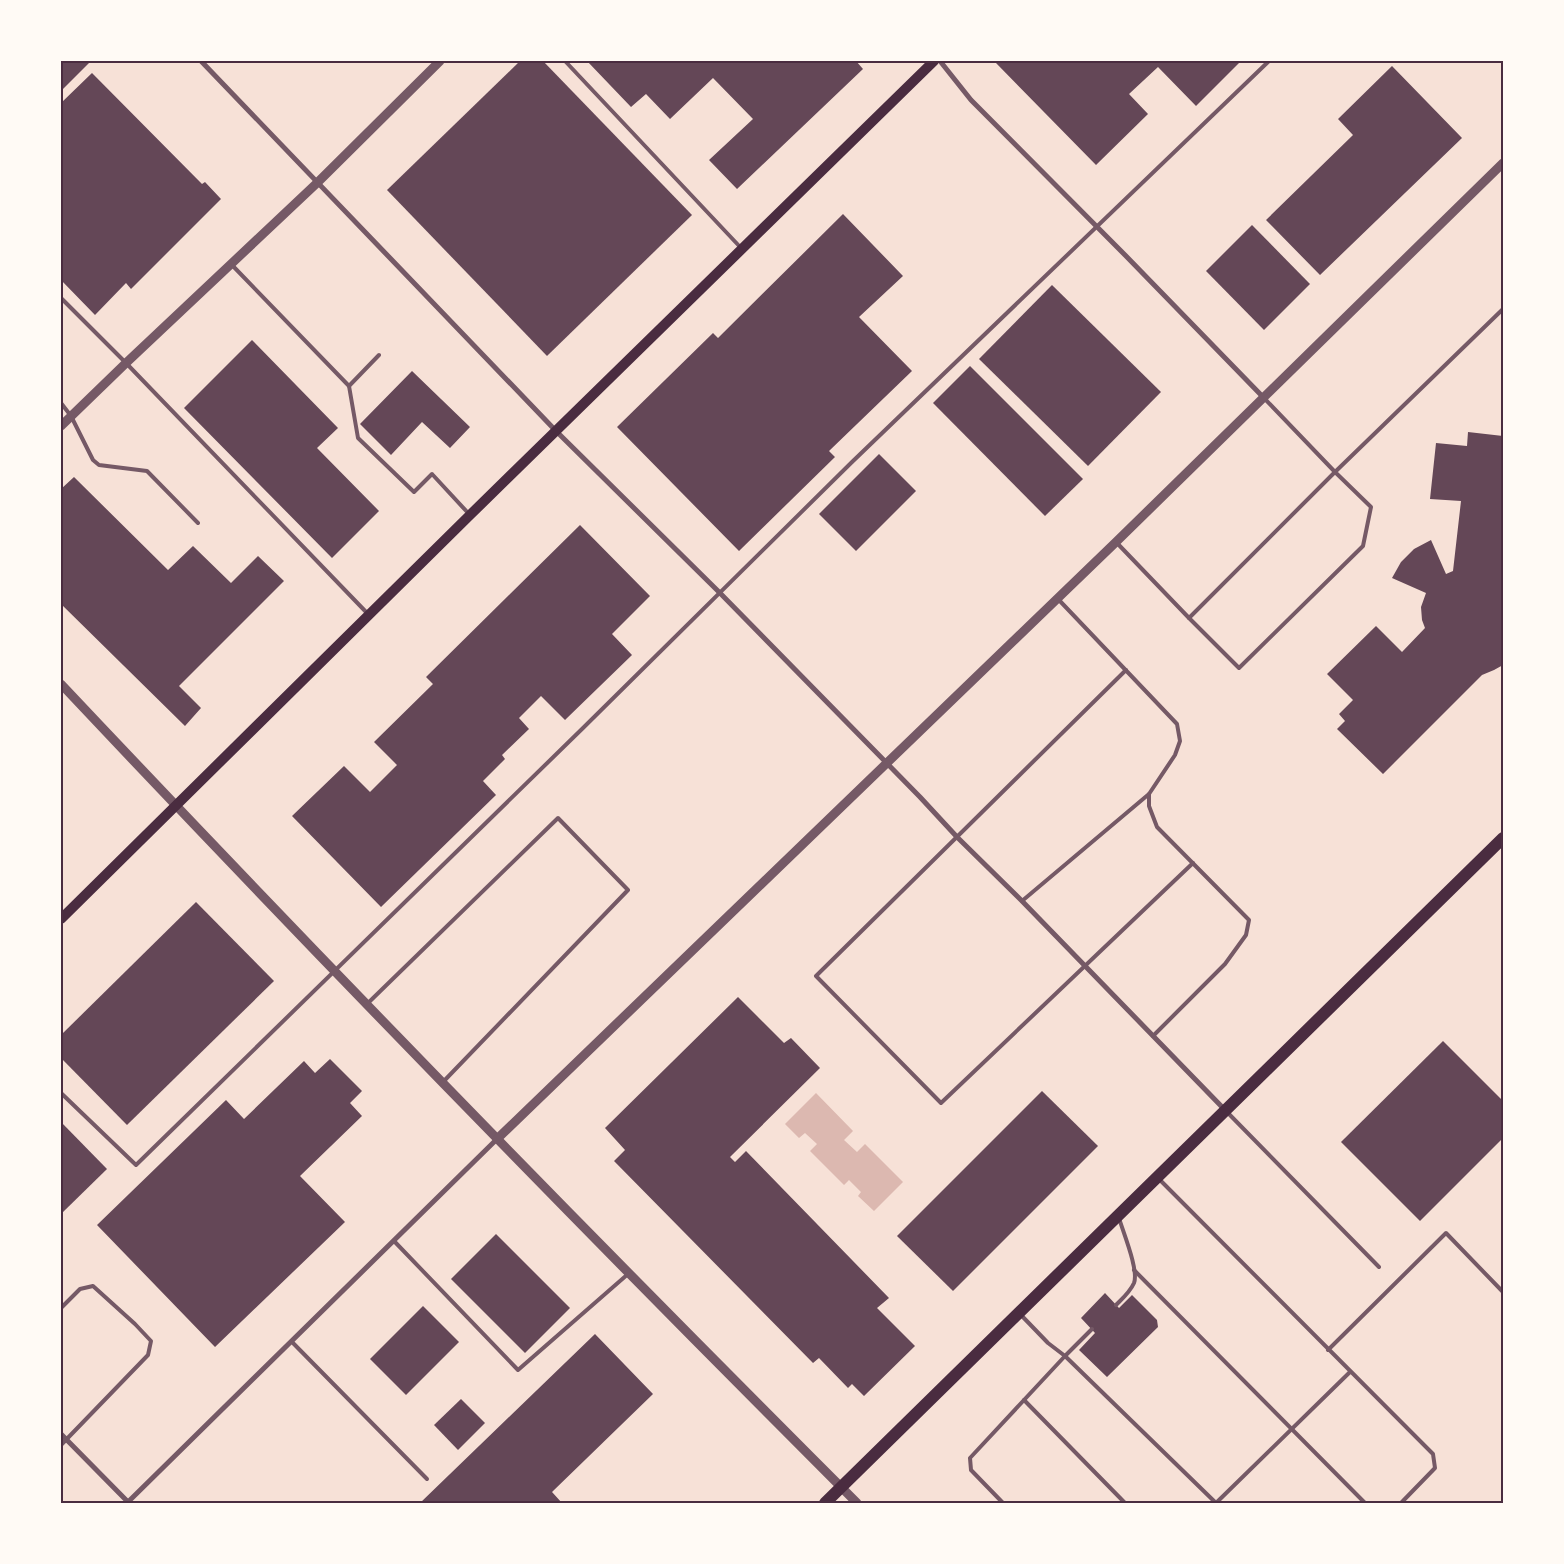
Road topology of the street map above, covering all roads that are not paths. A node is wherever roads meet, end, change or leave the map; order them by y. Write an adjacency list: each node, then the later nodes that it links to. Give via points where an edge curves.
1 (201, 61): 8 (street)
2 (440, 61): 8 (street)
3 (565, 61): 10 (lane)
4 (934, 61): 10 (main road)
5 (940, 61): 9 (street, via 971,100)
6 (1269, 61): 9 (lane)
7 (1503, 163): 17 (street)
8 (318, 183): 11 (street); 21 (street)
9 (1097, 227): 17 (street); 26 (lane)
10 (743, 249): 21 (main road)
11 (231, 264): 15 (street); 16 (lane)
12 (61, 298): 15 (lane)
13 (1503, 309): 22 (lane)
14 (379, 355): 16 (lane)
15 (126, 363): 19 (street); 28 (lane)
16 (349, 386): 23 (lane, via 358,438 414,492 432,474)
17 (1264, 398): 22 (lane); 25 (street)
18 (61, 403): 19 (lane)
19 (71, 416): 20 (street); 24 (lane, via 99,466 147,471)
20 (61, 426)
21 (556, 431): 23 (main road); 26 (street)
22 (1335, 472): 29 (lane); 29 (lane, via 1371,507 1363,546 1239,668)
23 (470, 515): 28 (main road)
24 (198, 523)
25 (1116, 542): 27 (street); 29 (lane)
26 (719, 592): 32 (street); 41 (lane)
27 (1058, 599): 30 (lane); 32 (street)
28 (368, 615): 34 (main road)
29 (1190, 618)
30 (1126, 670): 33 (lane, via 1177,724 1180,740 1175,755); 35 (lane)
31 (61, 684): 34 (street)
32 (887, 764): 35 (street); 47 (street)
33 (1149, 794): 37 (lane, via 1149,806 1158,826); 38 (lane)
34 (175, 805): 39 (main road); 41 (street)
35 (957, 837): 38 (street); 40 (lane, via 816,976 857,1018 941,1103)
36 (1503, 838): 46 (main road)
37 (1192, 863): 40 (lane); 43 (lane, via 1249,920 1246,935 1225,964)
38 (1022, 901): 40 (street)
39 (61, 918)
40 (1084, 966): 43 (street)
41 (335, 971): 42 (street); 45 (lane, via 136,1165)
42 (367, 1004): 44 (street); 44 (lane, via 558,818 622,883 628,890)
43 (1153, 1036): 46 (street)
44 (443, 1082): 47 (street)
45 (61, 1093)
46 (1226, 1110): 48 (main road); 51 (lane)
47 (497, 1139): 50 (street); 53 (street)
48 (1157, 1177): 49 (main road); 60 (lane)
49 (1118, 1215): 52 (lane); 57 (main road)
50 (394, 1241): 53 (lane, via 518,1370); 59 (street)
51 (1379, 1267)
52 (1134, 1270): 55 (lane, via 1135,1281); 64 (lane)
53 (629, 1272): 69 (street)
54 (1503, 1292): 60 (lane, via 1446,1232)
55 (1116, 1305)
56 (61, 1308): 66 (lane, via 80,1289 93,1286 151,1341 148,1355)
57 (1018, 1313): 61 (lane); 69 (main road)
58 (1092, 1329): 61 (lane)
59 (292, 1342): 68 (lane); 70 (street)
60 (1328, 1350): 62 (lane)
61 (1065, 1356): 63 (lane); 75 (lane)
62 (1350, 1372): 64 (lane); 77 (lane, via 1433,1454 1436,1468)
63 (1024, 1400): 73 (lane, via 970,1458 970,1470); 74 (lane)
64 (1292, 1429): 75 (lane); 76 (lane)
65 (61, 1434): 66 (street)
66 (67, 1440): 67 (lane); 70 (street)
67 (61, 1446)
68 (427, 1479)
69 (841, 1487): 71 (main road); 72 (street)
70 (128, 1502)
71 (825, 1503)
72 (857, 1503)
73 (1003, 1503)
74 (1124, 1503)
75 (1216, 1503)
76 (1365, 1503)
77 (1401, 1503)

